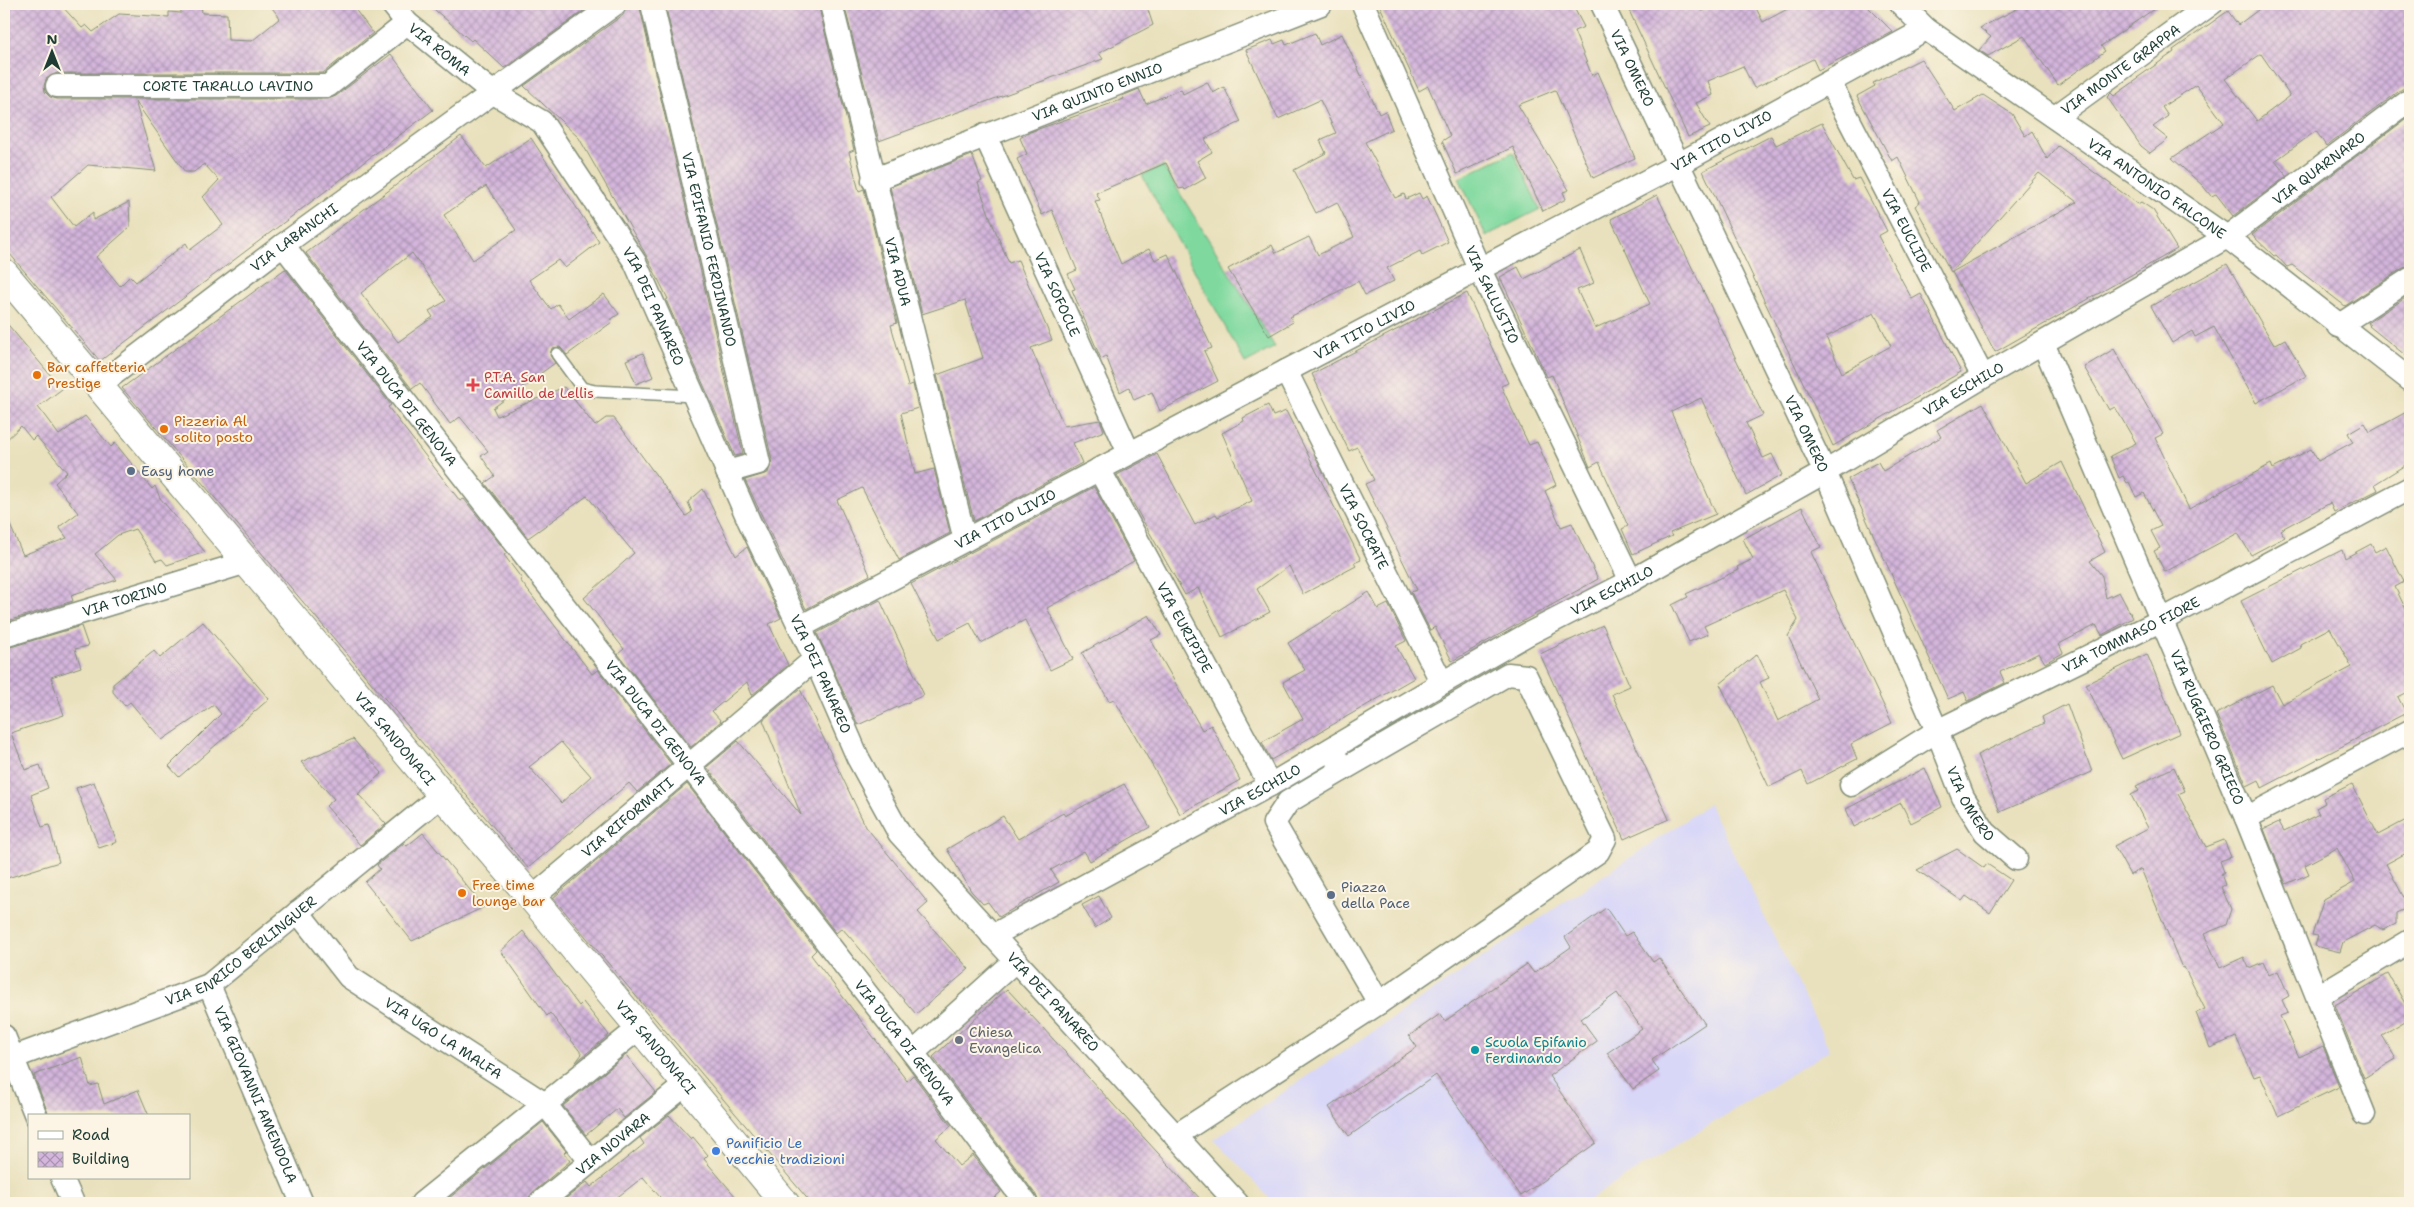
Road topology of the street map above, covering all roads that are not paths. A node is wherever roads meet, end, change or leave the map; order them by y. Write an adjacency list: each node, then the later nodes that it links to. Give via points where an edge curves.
1 (392, 4): 10 (street, VIA ROMA)
2 (615, 4): 14 (street, VIA LABANCHI)
3 (652, 4): 35 (street, VIA EPIFANIO FERDINANDO, via 759,463)
4 (831, 4): 19 (street, VIA ADUA)
5 (1321, 4): 17 (street, VIA QUINTO ENNIO)
6 (1363, 4): 22 (street, VIA SALLUSTIO)
7 (1602, 4): 18 (street, VIA OMERO)
8 (1901, 4): 11 (street, VIA ANTONIO FALCONE)
9 (2211, 4): 16 (street, VIA MONTE GRAPPA)
10 (407, 23): 13 (street, CORTE TARALLO LAVINO, via 328,86); 14 (street, VIA ROMA)
11 (1926, 28): 12 (street, VIA TITO LIVIO); 16 (street, VIA ANTONIO FALCONE)
12 (1830, 83): 18 (street, VIA TITO LIVIO); 29 (street, VIA EUCLIDE)
13 (57, 86)
14 (492, 92): 21 (street, VIA LABANCHI); 32 (street, VIA DEI PANAREO, via 542,122 635,262)
15 (2410, 100): 20 (street, VIA QUARNARO)
16 (2054, 117): 20 (street, VIA ANTONIO FALCONE)
17 (985, 135): 19 (street, VIA QUINTO ENNIO); 33 (street, VIA SOFOCLE)
18 (1677, 165): 22 (street, VIA TITO LIVIO); 36 (street, VIA OMERO)
19 (873, 180): 38 (street, VIA ADUA)
20 (2227, 237): 25 (street, VIA ANTONIO FALCONE); 26 (street, VIA ESCHILO)
21 (283, 245): 31 (street, VIA LABANCHI); 49 (street, VIA DUCA DI GENOVA)
22 (1479, 268): 28 (street, VIA TITO LIVIO); 40 (street, VIA SALLUSTIO)
23 (4, 273): 31 (main road, VIA SANDONACI)
24 (2410, 279): 25 (street)
25 (2338, 326): 30 (street, VIA ANTONIO FALCONE)
26 (2043, 343): 29 (street, VIA ESCHILO); 41 (street, VIA RUGGIERO GRIECO)
27 (558, 354): 32 (lane, via 582,388)
28 (1286, 371): 33 (street, VIA TITO LIVIO); 45 (street, VIA SOCRATE)
29 (1983, 377): 36 (street, VIA ESCHILO)
30 (2410, 380)
31 (98, 386): 39 (main road, VIA SANDONACI)
32 (694, 396): 35 (street, VIA DEI PANAREO)
33 (1129, 453): 34 (street, VIA TITO LIVIO)
34 (1099, 469): 38 (street, VIA TITO LIVIO); 51 (street, VIA EURIPIDE)
35 (728, 472): 42 (street, VIA DEI PANAREO)
36 (1825, 472): 40 (street, VIA ESCHILO); 46 (street, VIA OMERO)
37 (2410, 488): 41 (street, VIA TOMMASO FIORE)
38 (965, 540): 42 (street, VIA TITO LIVIO)
39 (246, 562): 43 (street, VIA TORINO); 53 (main road, VIA SANDONACI)
40 (1632, 581): 45 (street, VIA ESCHILO)
41 (2162, 620): 46 (street, VIA TOMMASO FIORE); 54 (street, VIA RUGGIERO GRIECO)
42 (800, 628): 44 (street, VIA DEI PANAREO)
43 (4, 636)
44 (815, 660): 49 (street, VIA RIFORMATI); 58 (street, VIA DEI PANAREO, via 858,758 899,833)
45 (1442, 683): 48 (street, VIA ESCHILO)
46 (1937, 731): 52 (street, VIA TOMMASO FIORE); 55 (street, VIA OMERO, via 1963,796 1985,832)
47 (2410, 731): 54 (street)
48 (1332, 748): 50 (street); 51 (street, VIA ESCHILO)
49 (690, 766): 56 (street, VIA RIFORMATI); 66 (street, VIA DUCA DI GENOVA)
50 (1342, 770): 63 (street, via 1288,802 1274,823); 63 (street, via 1508,674 1526,676 1605,839 1598,852)
51 (1270, 785): 58 (street, VIA ESCHILO)
52 (1851, 785)
53 (442, 795): 56 (main road, VIA SANDONACI); 57 (street, VIA ENRICO BERLINGUER)
54 (2246, 818): 62 (street, VIA RUGGIERO GRIECO)
55 (2016, 859)
56 (532, 898): 64 (main road, VIA SANDONACI)
57 (298, 912): 61 (street, VIA ENRICO BERLINGUER); 69 (street, VIA UGO LA MALFA, via 349,978)
58 (992, 936): 60 (street, VIA DEI PANAREO)
59 (2410, 941): 62 (street)
60 (1015, 961): 66 (street); 72 (street, VIA DEI PANAREO)
61 (209, 985): 67 (street, VIA ENRICO BERLINGUER); 76 (street, VIA GIOVANNI AMENDOLA)
62 (2318, 996): 71 (street, VIA RUGGIERO GRIECO)
63 (1379, 1003): 72 (street)
64 (638, 1029): 68 (main road, VIA SANDONACI); 69 (street)
65 (4, 1036): 67 (street)
66 (913, 1053): 80 (street, VIA DUCA DI GENOVA)
67 (12, 1058): 70 (street)
68 (685, 1084): 73 (street, VIA NOVARA); 79 (main road, VIA SANDONACI)
69 (544, 1104): 73 (street, VIA UGO LA MALFA); 77 (street)
70 (35, 1114)
71 (2364, 1114)
72 (1175, 1136): 81 (street, VIA DEI PANAREO)
73 (591, 1162): 78 (street, VIA NOVARA)
74 (63, 1180): 75 (street)
75 (73, 1203)
76 (302, 1203)
77 (422, 1203)
78 (540, 1203)
79 (785, 1203)
80 (1026, 1203)
81 (1237, 1203)

